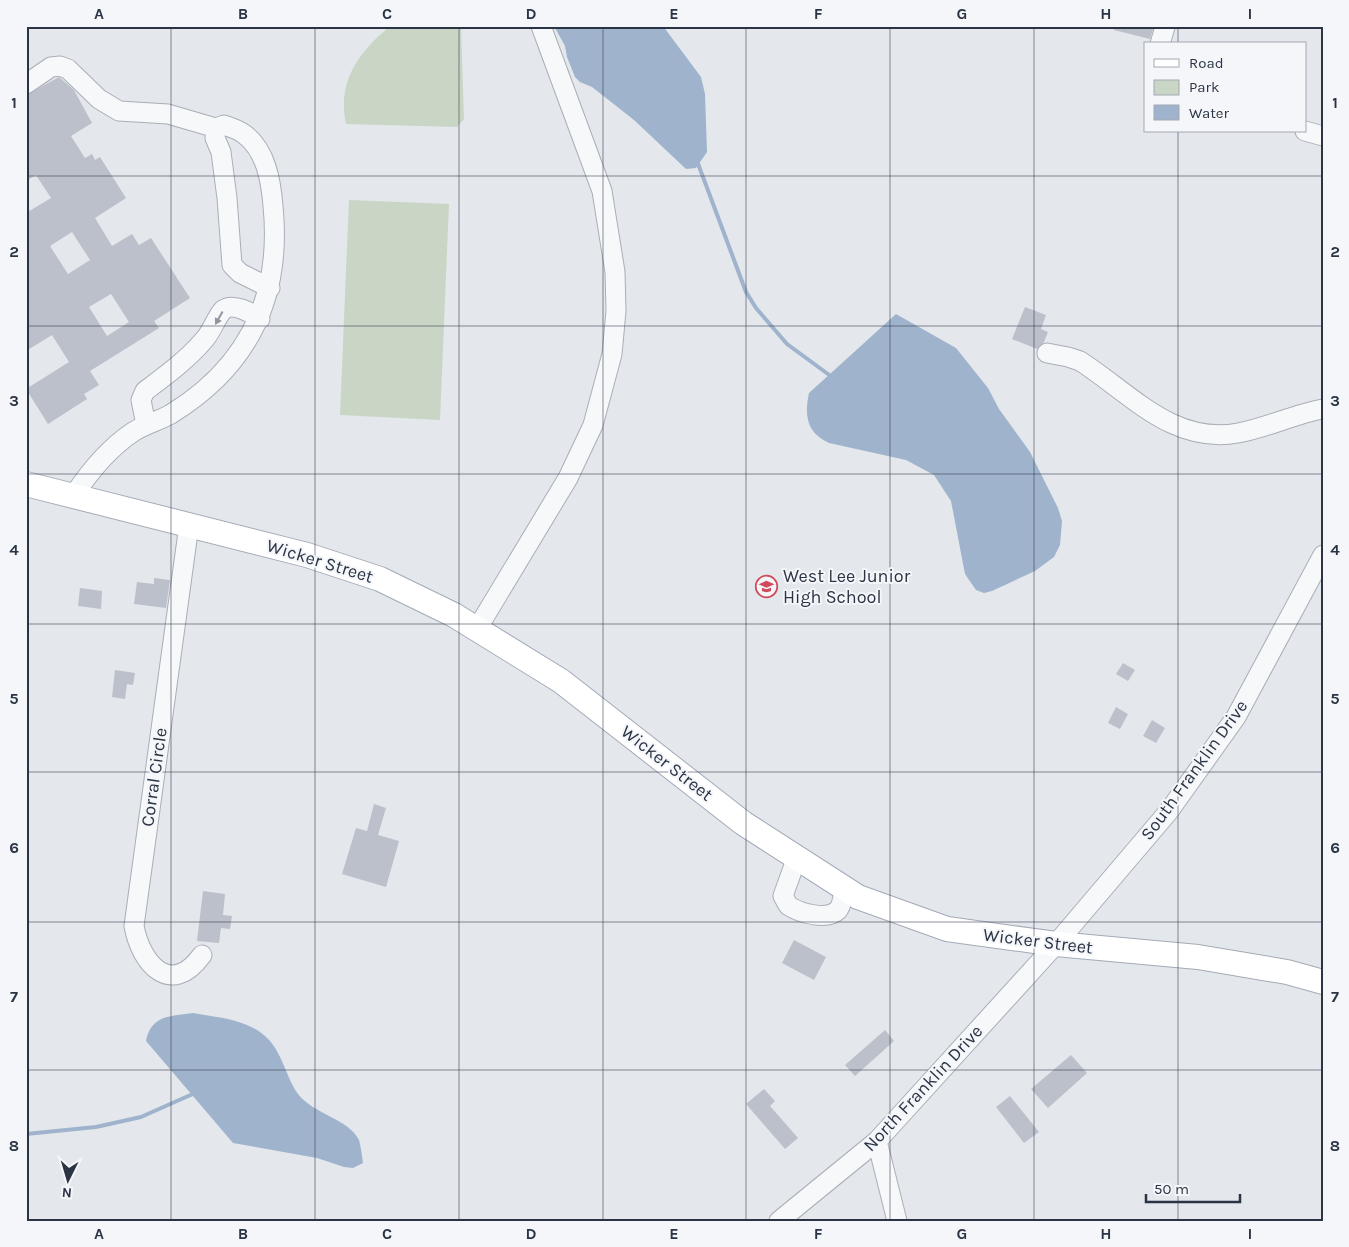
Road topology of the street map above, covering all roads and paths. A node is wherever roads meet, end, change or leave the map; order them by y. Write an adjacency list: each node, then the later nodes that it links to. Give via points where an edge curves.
1 (541, 26): 15 (street, via 602,192 615,272 612,354 594,425 568,478)
2 (26, 84): 3 (street, via 51,67 60,66 68,69 99,99 118,111 168,114)
3 (216, 128): 6 (street, via 214,138 221,152 232,265 240,273); 6 (street, via 224,125 245,134 263,157 271,183 275,225)
4 (1306, 131): 5 (street)
5 (1323, 136)
6 (270, 288): 7 (street)
7 (260, 319): 10 (street, via 247,343 227,367 195,397); 10 (street, one-way to 10, via 250,312 231,308 223,310 193,352 145,391 141,400)
8 (1046, 353): 9 (street, via 1080,361 1152,413 1174,426 1198,433 1236,434)
9 (1323, 409)
10 (146, 425): 12 (street, via 110,450)
11 (26, 484): 12 (main road, Wicker Street)
12 (74, 495): 13 (main road, Wicker Street)
13 (189, 524): 15 (main road, Wicker Street, via 307,555 380,579); 19 (street, Corral Circle, via 134,926 141,950 157,970 168,975 192,969)
14 (1323, 555): 18 (street, South Franklin Drive, via 1236,717 1169,811)
15 (477, 629): 16 (main road, Wicker Street, via 561,681 743,823)
16 (797, 857): 17 (main road, Wicker Street); 17 (street, via 783,896 788,906 812,914 833,914 839,910)
17 (845, 888): 18 (main road, Wicker Street, via 858,897 948,930)
18 (1056, 944): 20 (main road, Wicker Street, via 1198,957 1286,972); 21 (street, North Franklin Drive)
19 (202, 956)
20 (1323, 982)
21 (877, 1141): 22 (street, North Franklin Drive); 23 (street)
22 (779, 1221)
23 (897, 1221)

